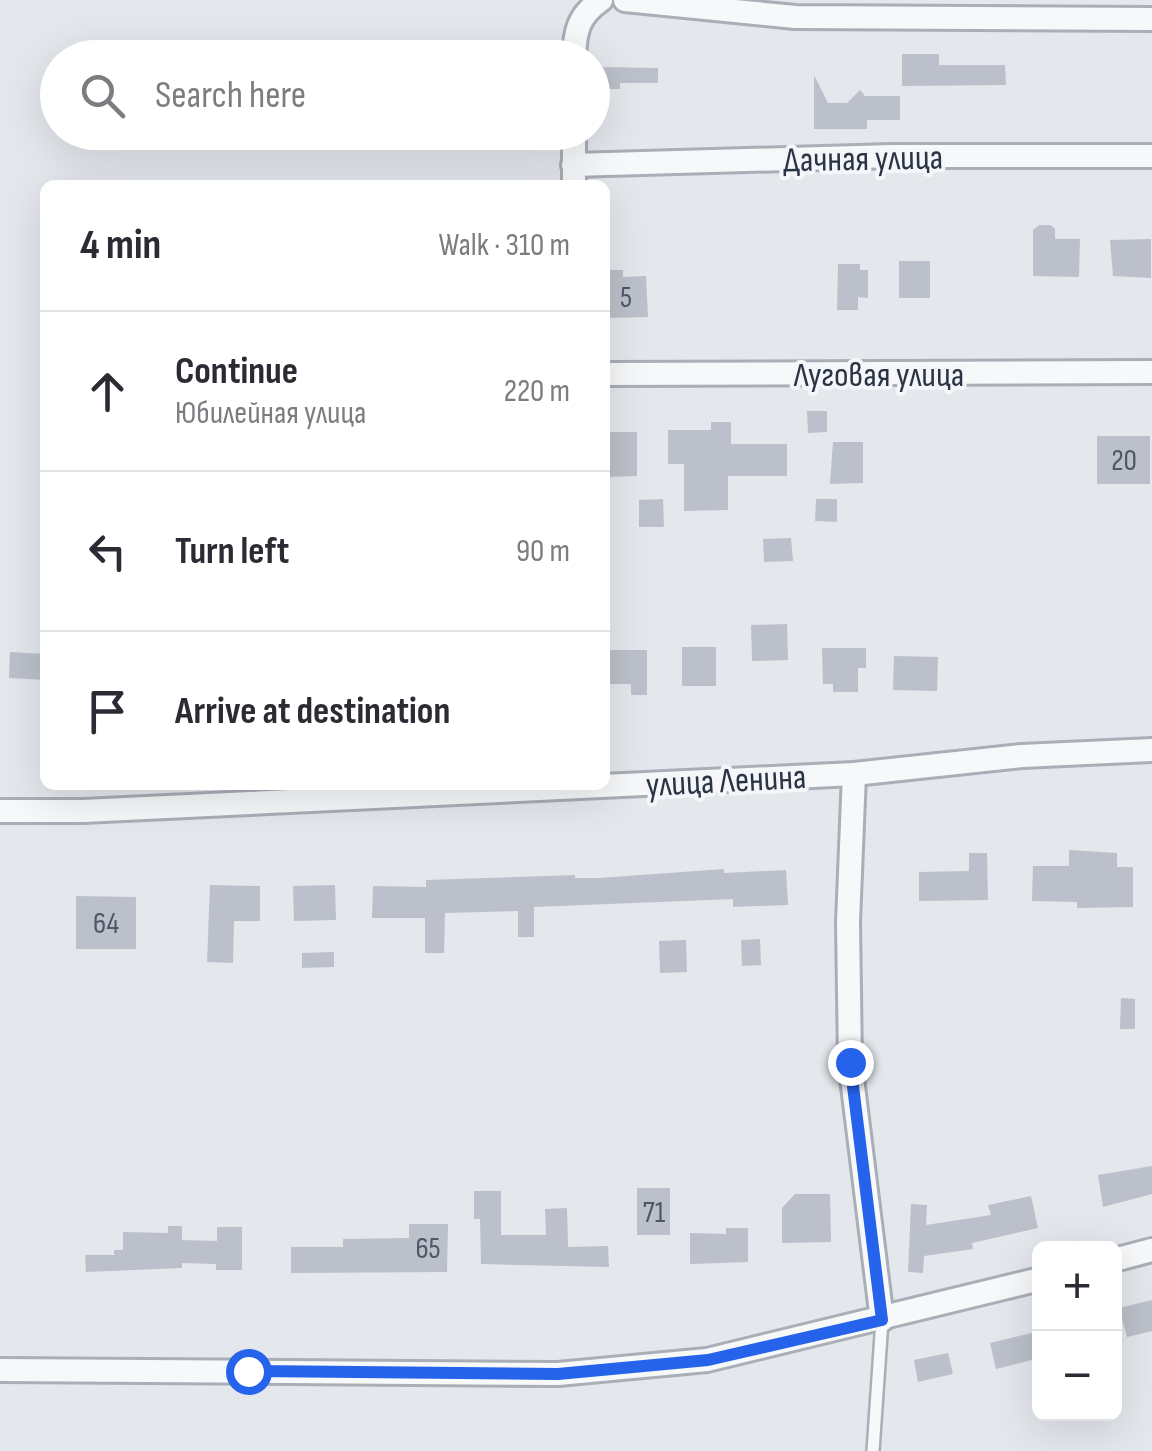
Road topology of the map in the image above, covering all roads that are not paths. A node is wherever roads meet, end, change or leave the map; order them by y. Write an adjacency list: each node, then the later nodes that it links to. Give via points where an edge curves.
1 (601, 0): 4 (street, via 584,12)
2 (625, 0): 3 (street, via 794,16)
3 (1152, 18)
4 (574, 40)
5 (1152, 156): 6 (street, Дачная улица, via 892,156)
6 (574, 175)
7 (1152, 372): 8 (street, Луговая улица)
8 (610, 374)
9 (1152, 750): 10 (street, улица Ленина)
10 (854, 774): 11 (street, улица Ленина); 17 (street, via 850,1062)
11 (610, 785)
12 (509, 790): 13 (street, улица Ленина)
13 (0, 811)
14 (1152, 1250): 15 (street)
15 (1122, 1258)
16 (1032, 1281): 17 (street)
17 (882, 1320): 18 (street, via 708,1360 558,1374); 19 (lane)
18 (0, 1370)
19 (874, 1451)

